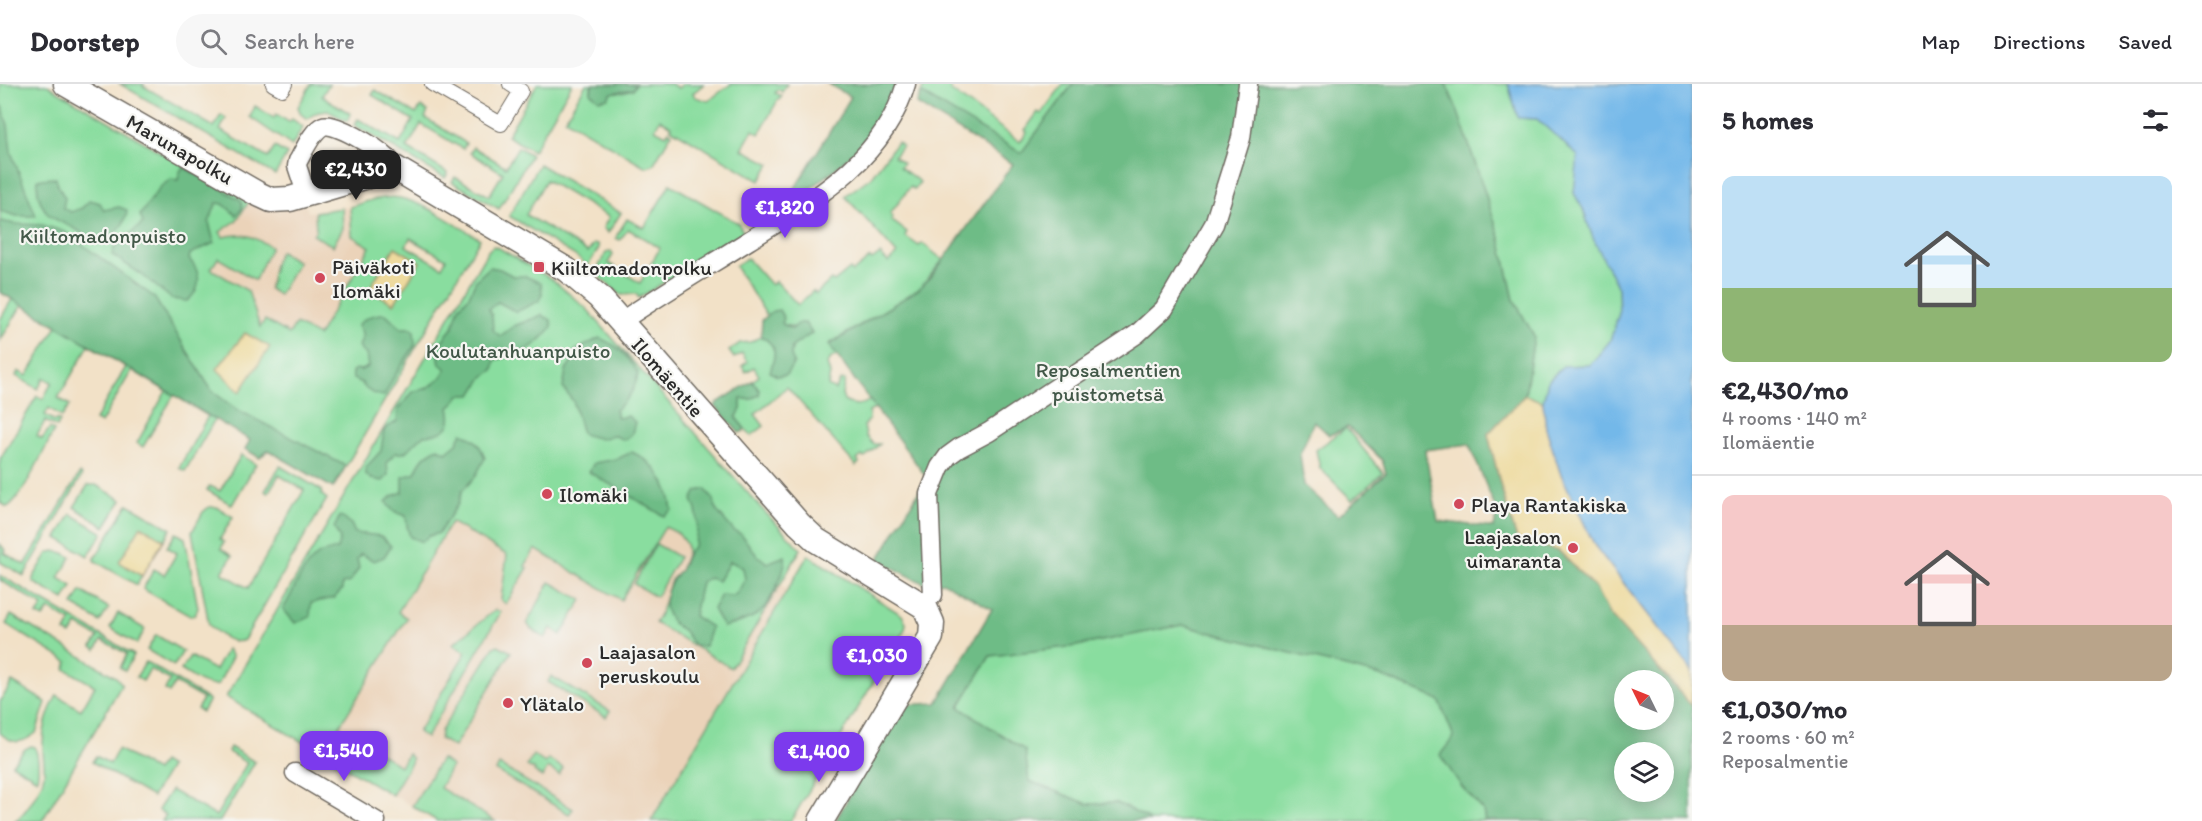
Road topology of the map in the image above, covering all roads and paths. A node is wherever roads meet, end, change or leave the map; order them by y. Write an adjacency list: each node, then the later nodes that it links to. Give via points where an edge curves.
1 (66, 84): 9 (street, Marunapolku, via 262,196 280,200)
2 (273, 84): 3 (street, via 282,89)
3 (285, 84)
4 (432, 84): 5 (street, via 501,124 521,91)
5 (510, 84)
6 (906, 84): 10 (street, via 891,120 848,174)
7 (1248, 84): 11 (street, via 1241,138 1214,224 1164,309 1137,334 959,448 940,467 929,494)
8 (395, 168): 9 (street); 9 (street, Ilomäentie, via 369,145 333,125 324,125 298,161); 10 (street, Ilomäentie, via 567,270 599,297)
9 (306, 194)
10 (620, 322): 11 (street, Ilomäentie, via 816,540)
11 (929, 601): 14 (street, via 931,637)
12 (295, 774): 13 (street)
13 (376, 821)
14 (821, 821)

